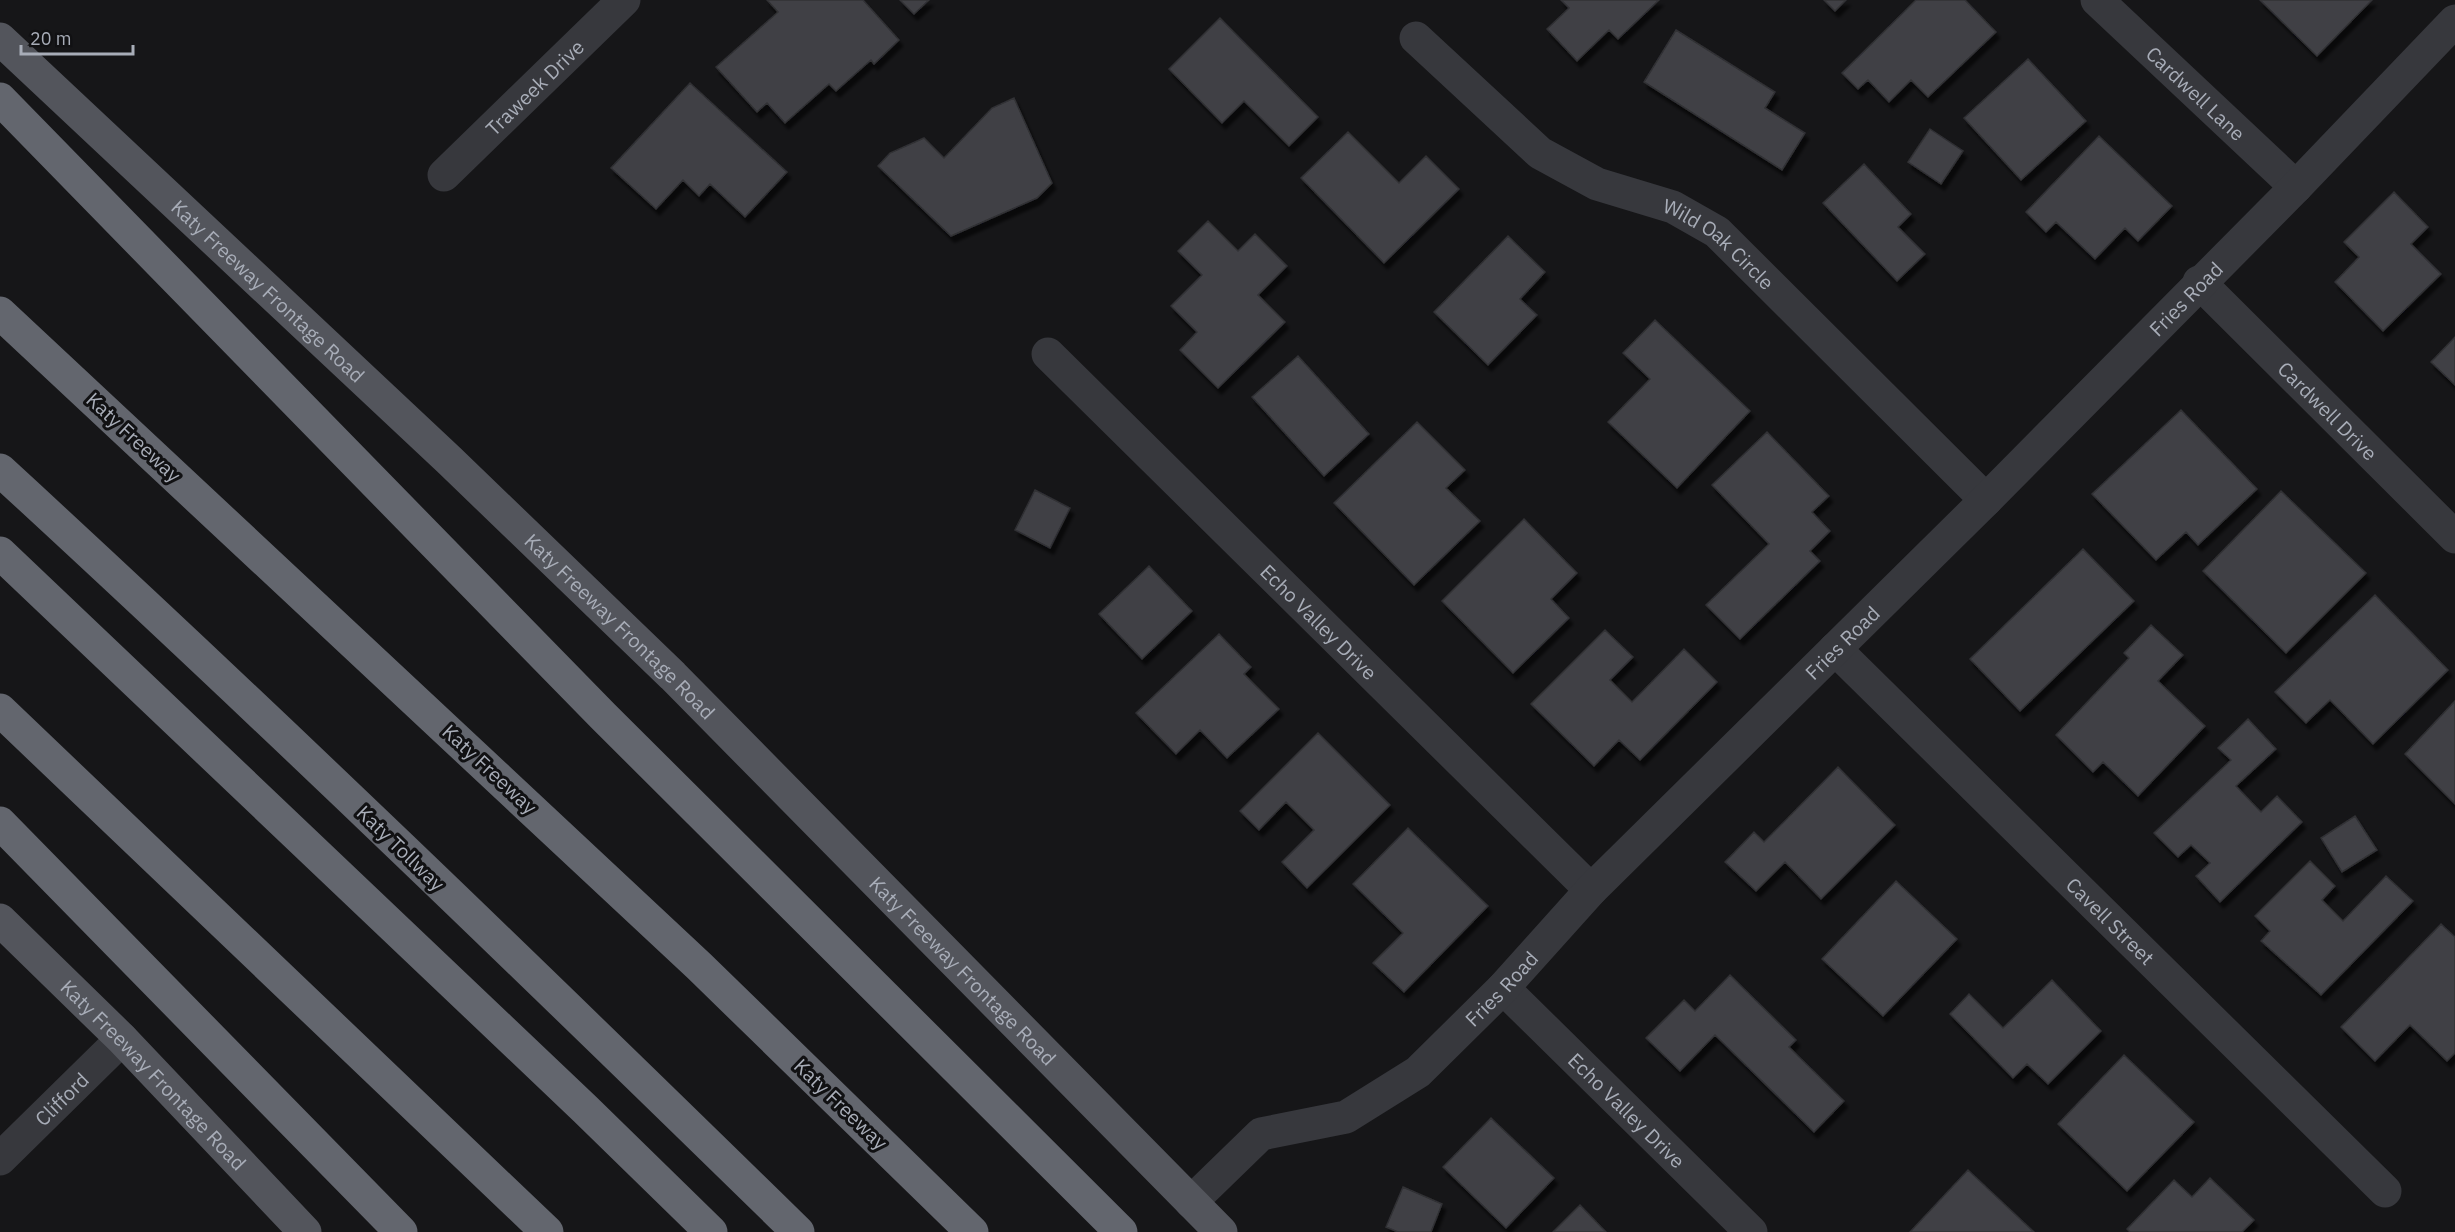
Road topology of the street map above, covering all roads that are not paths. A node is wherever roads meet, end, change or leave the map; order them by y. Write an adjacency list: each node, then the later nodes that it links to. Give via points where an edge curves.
1 (624, 0): 7 (street, Traweek Drive)
2 (2097, 0): 8 (street, Cardwell Lane)
3 (2455, 21): 8 (street, Fries Road)
4 (1416, 38): 13 (street, Wild Oak Circle, via 1540,153 1597,184 1673,207 1717,232)
5 (0, 39): 25 (main road, Katy Freeway Frontage Road, via 441,452 673,676)
6 (0, 99): 32 (highway, via 603,716)
7 (444, 175)
8 (2296, 187): 9 (street, Fries Road)
9 (2199, 282): 13 (street, Fries Road); 14 (street, Cardwell Drive)
10 (0, 313): 31 (highway, Katy Freeway, via 682,950)
11 (1048, 354): 19 (street, Echo Valley Drive)
12 (0, 470): 30 (highway, Katy Tollway, via 231,686)
13 (1986, 500): 16 (street, Fries Road)
14 (2455, 537)
15 (0, 553): 29 (highway)
16 (1835, 649): 19 (street, Fries Road); 24 (street, Cavell Street)
17 (0, 710): 28 (highway)
18 (0, 823): 27 (highway)
19 (1591, 890): 21 (street, Fries Road)
20 (0, 920): 22 (main road, Katy Freeway Frontage Road)
21 (1503, 988): 25 (street, Fries Road, via 1418,1072 1346,1117 1261,1134); 34 (street, Echo Valley Drive)
22 (122, 1039): 23 (street, Clifford); 26 (main road, Katy Freeway Frontage Road)
23 (0, 1159)
24 (2385, 1191)
25 (1191, 1202): 33 (main road, Katy Freeway Frontage Road)
26 (304, 1232)
27 (401, 1232)
28 (547, 1232)
29 (711, 1232)
30 (798, 1232)
31 (972, 1232)
32 (1121, 1232)
33 (1221, 1232)
34 (1751, 1232)

